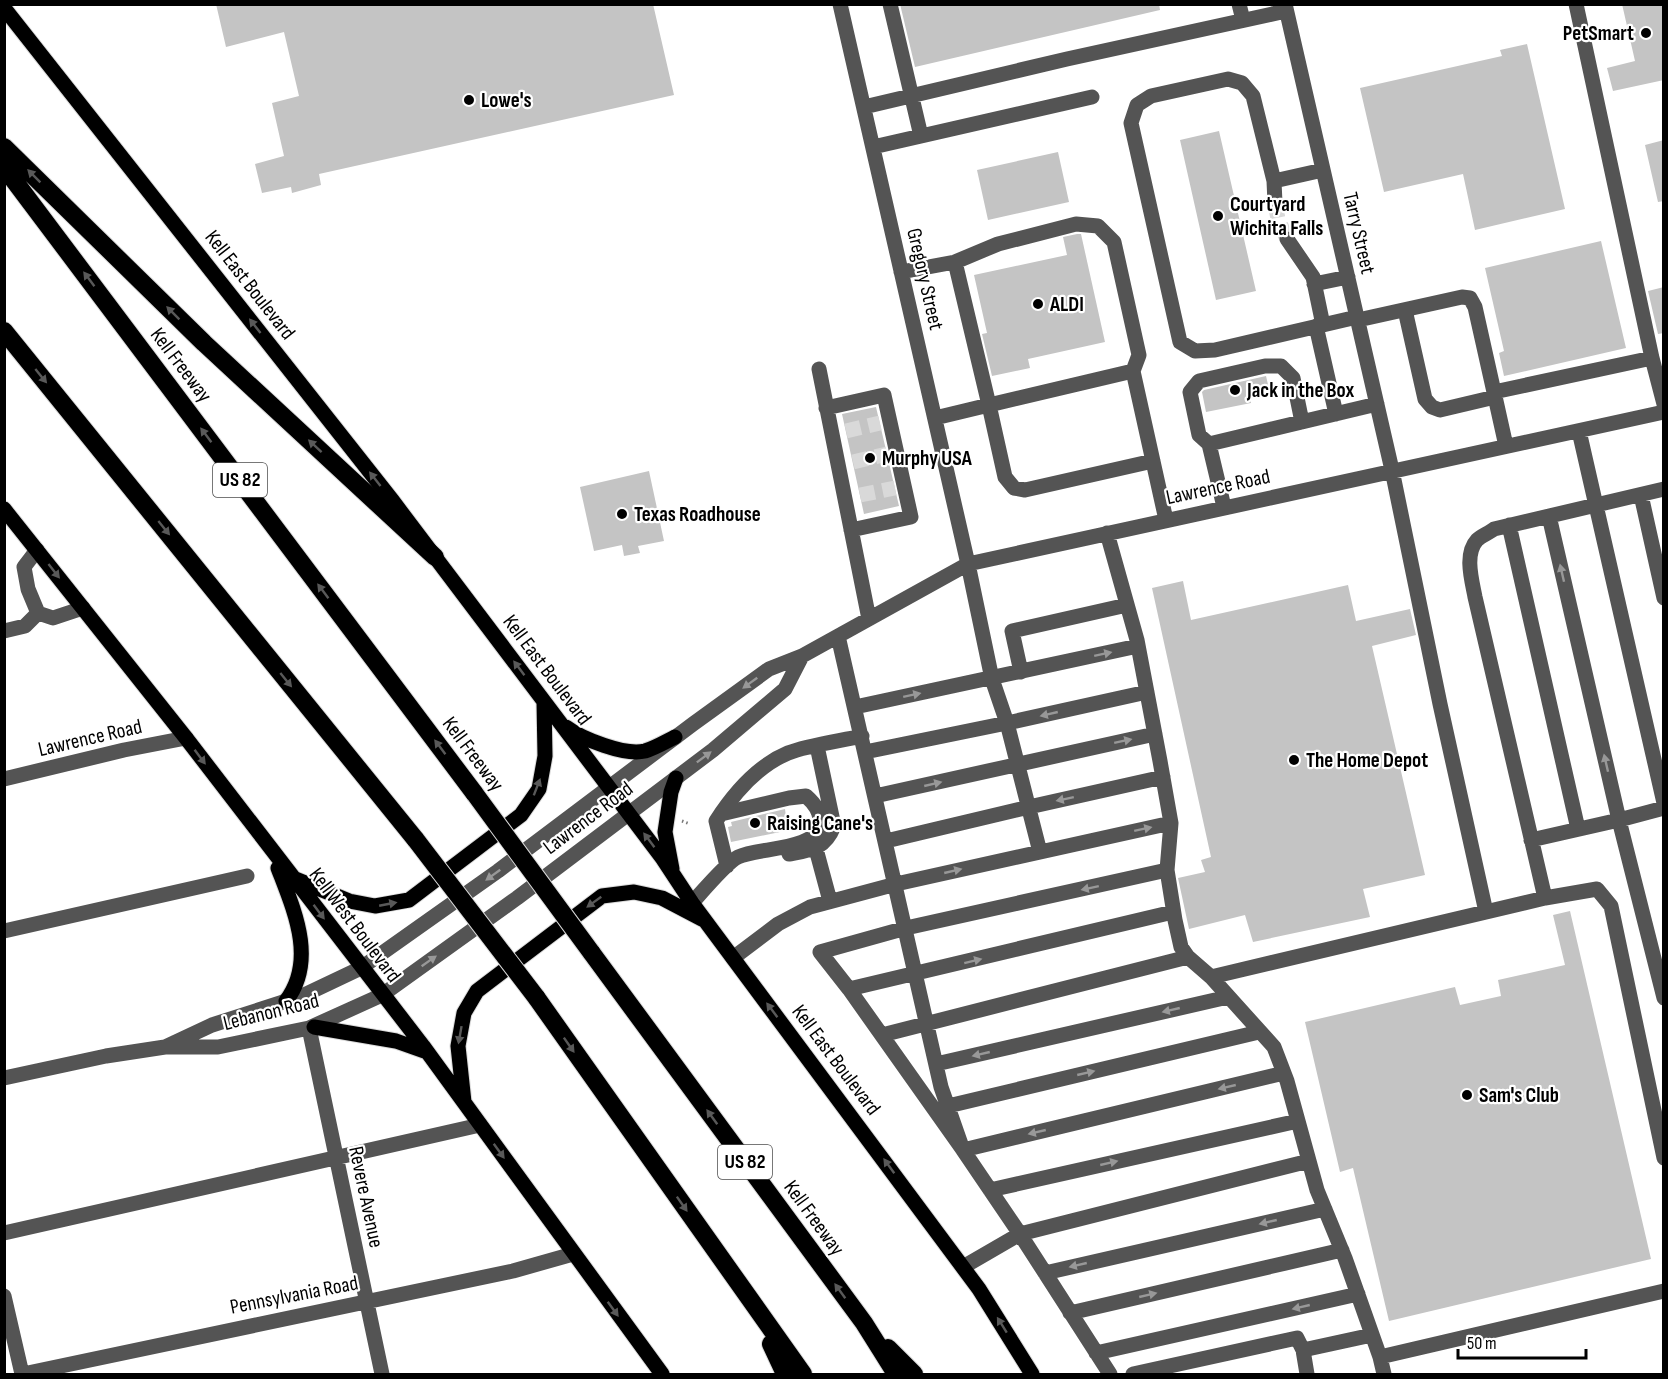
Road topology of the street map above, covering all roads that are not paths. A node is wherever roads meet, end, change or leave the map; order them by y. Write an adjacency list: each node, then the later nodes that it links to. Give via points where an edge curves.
1 (890, 4): 8 (street)
2 (1239, 4): 7 (street)
3 (1576, 4): 28 (street)
4 (841, 5): 10 (street, Gregory Street)
5 (4, 8): 56 (main road, Kell East Boulevard, one-way to 5)
6 (1286, 8): 7 (street); 15 (street, Tarry Street)
7 (1243, 20): 8 (street)
8 (912, 96): 10 (street); 11 (street)
9 (1092, 97): 11 (street)
10 (864, 107): 13 (street, Gregory Street)
11 (921, 136): 13 (street)
12 (4, 147): 56 (highway, one-way to 12, via 204,344)
13 (873, 147): 20 (street, Gregory Street)
14 (4, 167): 154 (highway, Kell Freeway / US 82, one-way to 14, bridge, via 475,794)
15 (1323, 170): 16 (street); 21 (street, Tarry Street)
16 (1275, 181): 17 (street); 25 (street, via 1253,96 1242,82 1228,79 1151,96 1137,105 1131,123 1180,342 1195,351 1215,350)
17 (1275, 202)
18 (1287, 239): 22 (street)
19 (956, 262): 20 (street); 30 (street, via 998,244 1076,224 1098,226 1114,242 1139,355); 33 (street)
20 (901, 272): 38 (street, Gregory Street)
21 (1348, 277): 22 (street); 24 (street, Tarry Street)
22 (1314, 284): 25 (street)
23 (1405, 310): 24 (street); 31 (street, via 1425,399 1432,407 1440,410); 31 (street, via 1470,298)
24 (1357, 318): 25 (street); 32 (street, Tarry Street)
25 (1319, 326): 37 (street)
26 (4, 331): 151 (highway, one-way to 151, bridge, via 416,840 536,998)
27 (1664, 346): 28 (street)
28 (1652, 357): 31 (street); 34 (street)
29 (819, 369): 35 (street)
30 (1133, 371): 33 (street); 43 (street)
31 (1494, 395): 42 (street)
32 (1377, 404): 37 (street); 44 (street, Tarry Street)
33 (990, 405): 38 (street); 43 (street, via 1005,477 1014,488 1025,490)
34 (1664, 405)
35 (826, 408): 53 (street, via 839,432 853,497); 53 (street, via 884,395 885,422 911,517)
36 (1664, 412): 40 (street, Lawrence Road)
37 (1336, 414): 39 (street)
38 (935, 418): 57 (street, Gregory Street)
39 (1302, 422): 41 (street); 41 (street, via 1293,378 1281,366 1199,381 1190,392 1199,435)
40 (1579, 430): 42 (street, Lawrence Road); 47 (street)
41 (1209, 444): 48 (street)
42 (1506, 446): 44 (street, Lawrence Road)
43 (1152, 461): 51 (street)
44 (1392, 470): 48 (street, Lawrence Road); 109 (street, Tarry Street)
45 (1664, 489): 46 (street)
46 (1641, 495): 47 (street); 58 (street)
47 (1595, 505): 50 (street); 86 (street)
48 (1224, 507): 51 (street, Lawrence Road)
49 (4, 509): 55 (main road, Kell West Boulevard)
50 (1549, 516): 52 (street); 91 (street, one-way to 50)
51 (1166, 520): 54 (street, Lawrence Road)
52 (1509, 525): 93 (street); 94 (street, via 1477,540 1471,551 1470,570)
53 (851, 530): 62 (street)
54 (1107, 533): 57 (street, Lawrence Road); 59 (street)
55 (37, 550): 60 (main road, Kell West Boulevard, one-way to 60); 61 (street, via 24,567)
56 (435, 557): 70 (main road, Kell East Boulevard, one-way to 56)
57 (968, 564): 62 (street, Lawrence Road); 68 (street, Gregory Street)
58 (1664, 598)
59 (1127, 604): 65 (street); 67 (street, via 1012,631)
60 (83, 608): 61 (street, via 53,618); 77 (main road, Kell West Boulevard)
61 (38, 613): 63 (street, via 25,626)
62 (869, 619): 64 (street, Lawrence Road)
63 (4, 631)
64 (838, 636): 66 (street, Lawrence Road); 71 (street)
65 (1138, 646): 67 (street, one-way to 65); 69 (street)
66 (802, 656): 76 (street, Lawrence Road, one-way to 76, via 769,669); 82 (street, Lawrence Road, one-way to 66, via 785,689)
67 (1022, 672): 68 (street)
68 (992, 679): 71 (street, one-way to 68); 72 (street, Gregory Street)
69 (1147, 692): 72 (street, one-way to 72); 74 (street)
70 (544, 702): 73 (main road, Kell East Boulevard); 103 (main road, one-way to 70, via 349,901 375,906 409,900 521,815 539,789 545,756)
71 (855, 708): 75 (street)
72 (1007, 723): 79 (street); 80 (street, Gregory Street)
73 (561, 724): 76 (main road, via 574,733 621,749 643,751); 84 (main road, Kell East Boulevard)
74 (1155, 734): 80 (street, one-way to 74); 81 (street)
75 (862, 736): 78 (street); 79 (street)
76 (675, 737): 84 (street, Lawrence Road)
77 (186, 738): 83 (street, Lawrence Road); 97 (main road, Kell West Boulevard, one-way to 97)
78 (817, 746): 90 (street, via 788,753 757,771); 96 (street, via 834,826)
79 (865, 752): 85 (street)
80 (1018, 765): 85 (street, one-way to 80); 87 (street, Gregory Street)
81 (1163, 777): 87 (street, one-way to 87); 92 (street)
82 (676, 778): 89 (street, Lawrence Road); 101 (main road, via 665,832)
83 (4, 779)
84 (609, 788): 89 (main road, Kell East Boulevard); 115 (street, Lawrence Road, one-way to 115)
85 (875, 796): 95 (street)
86 (1664, 803)
87 (1029, 807): 95 (street); 98 (street, Gregory Street)
88 (1664, 808): 91 (street)
89 (629, 814): 101 (main road, Kell East Boulevard, one-way to 89); 119 (street, Lawrence Road, one-way to 89)
90 (721, 814): 99 (street, via 717,821); 99 (street, via 806,796 815,803 820,820 818,832 811,839 737,857)
91 (1619, 820): 93 (street); 121 (street)
92 (1171, 823): 98 (street, one-way to 92); 100 (street)
93 (1578, 829): 94 (street)
94 (1531, 840): 105 (street)
95 (886, 841): 104 (street)
96 (816, 849): 99 (street); 106 (street)
97 (272, 851): 103 (main road, Kell West Boulevard); 122 (main road, via 302,937 300,974)
98 (1040, 852): 104 (street, one-way to 98)
99 (727, 866): 107 (street)
100 (1167, 870): 108 (street); 111 (street, one-way to 111)
101 (674, 875): 107 (main road, Kell East Boulevard)
102 (248, 876): 112 (street)
103 (293, 878): 115 (main road, Kell West Boulevard, one-way to 115)
104 (896, 884): 106 (street); 111 (street)
105 (1545, 898): 109 (street); 138 (street, via 1597,889 1611,906)
106 (830, 901): 114 (street, via 810,906 778,924)
107 (692, 903): 110 (main road, Kell East Boulevard)
108 (1173, 912): 113 (street, via 1181,947); 116 (street, one-way to 108)
109 (1486, 912): 117 (street)
110 (707, 922): 114 (main road, Kell East Boulevard); 132 (main road, one-way to 132, via 662,898 634,892 602,896 477,991 464,1013 458,1046)
111 (906, 928): 116 (street); 118 (street, via 820,952)
112 (4, 931)
113 (1188, 957): 117 (street); 123 (street)
114 (733, 958): 146 (main road, Kell East Boulevard, one-way to 114)
115 (361, 968): 119 (main road, Kell West Boulevard); 122 (street, Lebanon Road)
116 (916, 975): 118 (street); 123 (street)
117 (1211, 977): 120 (street)
118 (849, 989): 126 (street)
119 (382, 994): 124 (street, Lebanon Road); 128 (main road, Kell West Boulevard)
120 (1228, 997): 125 (street); 129 (street, one-way to 129)
121 (1664, 998)
122 (286, 1001): 127 (street, Lebanon Road, via 212,1025)
123 (927, 1023): 126 (street); 129 (street)
124 (312, 1028): 127 (street, Lebanon Road, via 218,1047); 128 (main road, via 396,1041); 137 (street, Revere Avenue)
125 (1259, 1032): 130 (street, via 1274,1047); 133 (street, one-way to 125)
126 (882, 1035): 136 (street)
127 (165, 1047): 131 (street, Lebanon Road)
128 (427, 1052): 132 (main road, Kell West Boulevard)
129 (936, 1064): 133 (street)
130 (1284, 1073): 134 (street); 136 (street, one-way to 136)
131 (4, 1078)
132 (465, 1104): 135 (main road, Kell West Boulevard)
133 (948, 1106): 136 (street)
134 (1298, 1120): 139 (street); 140 (street, one-way to 134)
135 (480, 1125): 137 (street); 145 (main road, Kell West Boulevard, one-way to 145)
136 (963, 1150): 140 (street)
137 (337, 1157): 142 (street); 152 (street, Revere Avenue)
138 (1664, 1158)
139 (1309, 1161): 141 (street); 143 (street)
140 (990, 1190): 143 (street)
141 (1325, 1209): 144 (street); 147 (street, one-way to 147)
142 (4, 1233)
143 (1020, 1234): 146 (street); 147 (street)
144 (1342, 1250): 149 (street); 153 (street, one-way to 144)
145 (573, 1254): 152 (street, Pennsylvania Road); 161 (main road, Kell West Boulevard, one-way to 161)
146 (963, 1267): 166 (main road, Kell East Boulevard, one-way to 146)
147 (1045, 1273): 153 (street)
148 (1664, 1291): 158 (street)
149 (1358, 1294): 155 (street); 157 (street, one-way to 157)
150 (4, 1296): 159 (street)
151 (749, 1299): 162 (highway); 163 (highway)
152 (367, 1302): 159 (street, Pennsylvania Road); 160 (street, Revere Avenue)
153 (1070, 1312): 157 (street)
154 (864, 1323): 164 (highway, Kell Freeway / US 82); 165 (highway)
155 (1372, 1335): 156 (street); 158 (street)
156 (1303, 1350): 168 (street, via 1297,1338); 169 (street)
157 (1096, 1353): 167 (street)
158 (1380, 1357): 170 (street)
159 (22, 1374)
160 (382, 1374)
161 (662, 1374)
162 (785, 1374)
163 (802, 1374)
164 (896, 1374)
165 (914, 1374)
166 (1032, 1374)
167 (1110, 1374)
168 (1133, 1374)
169 (1308, 1374)
170 (1383, 1374)

